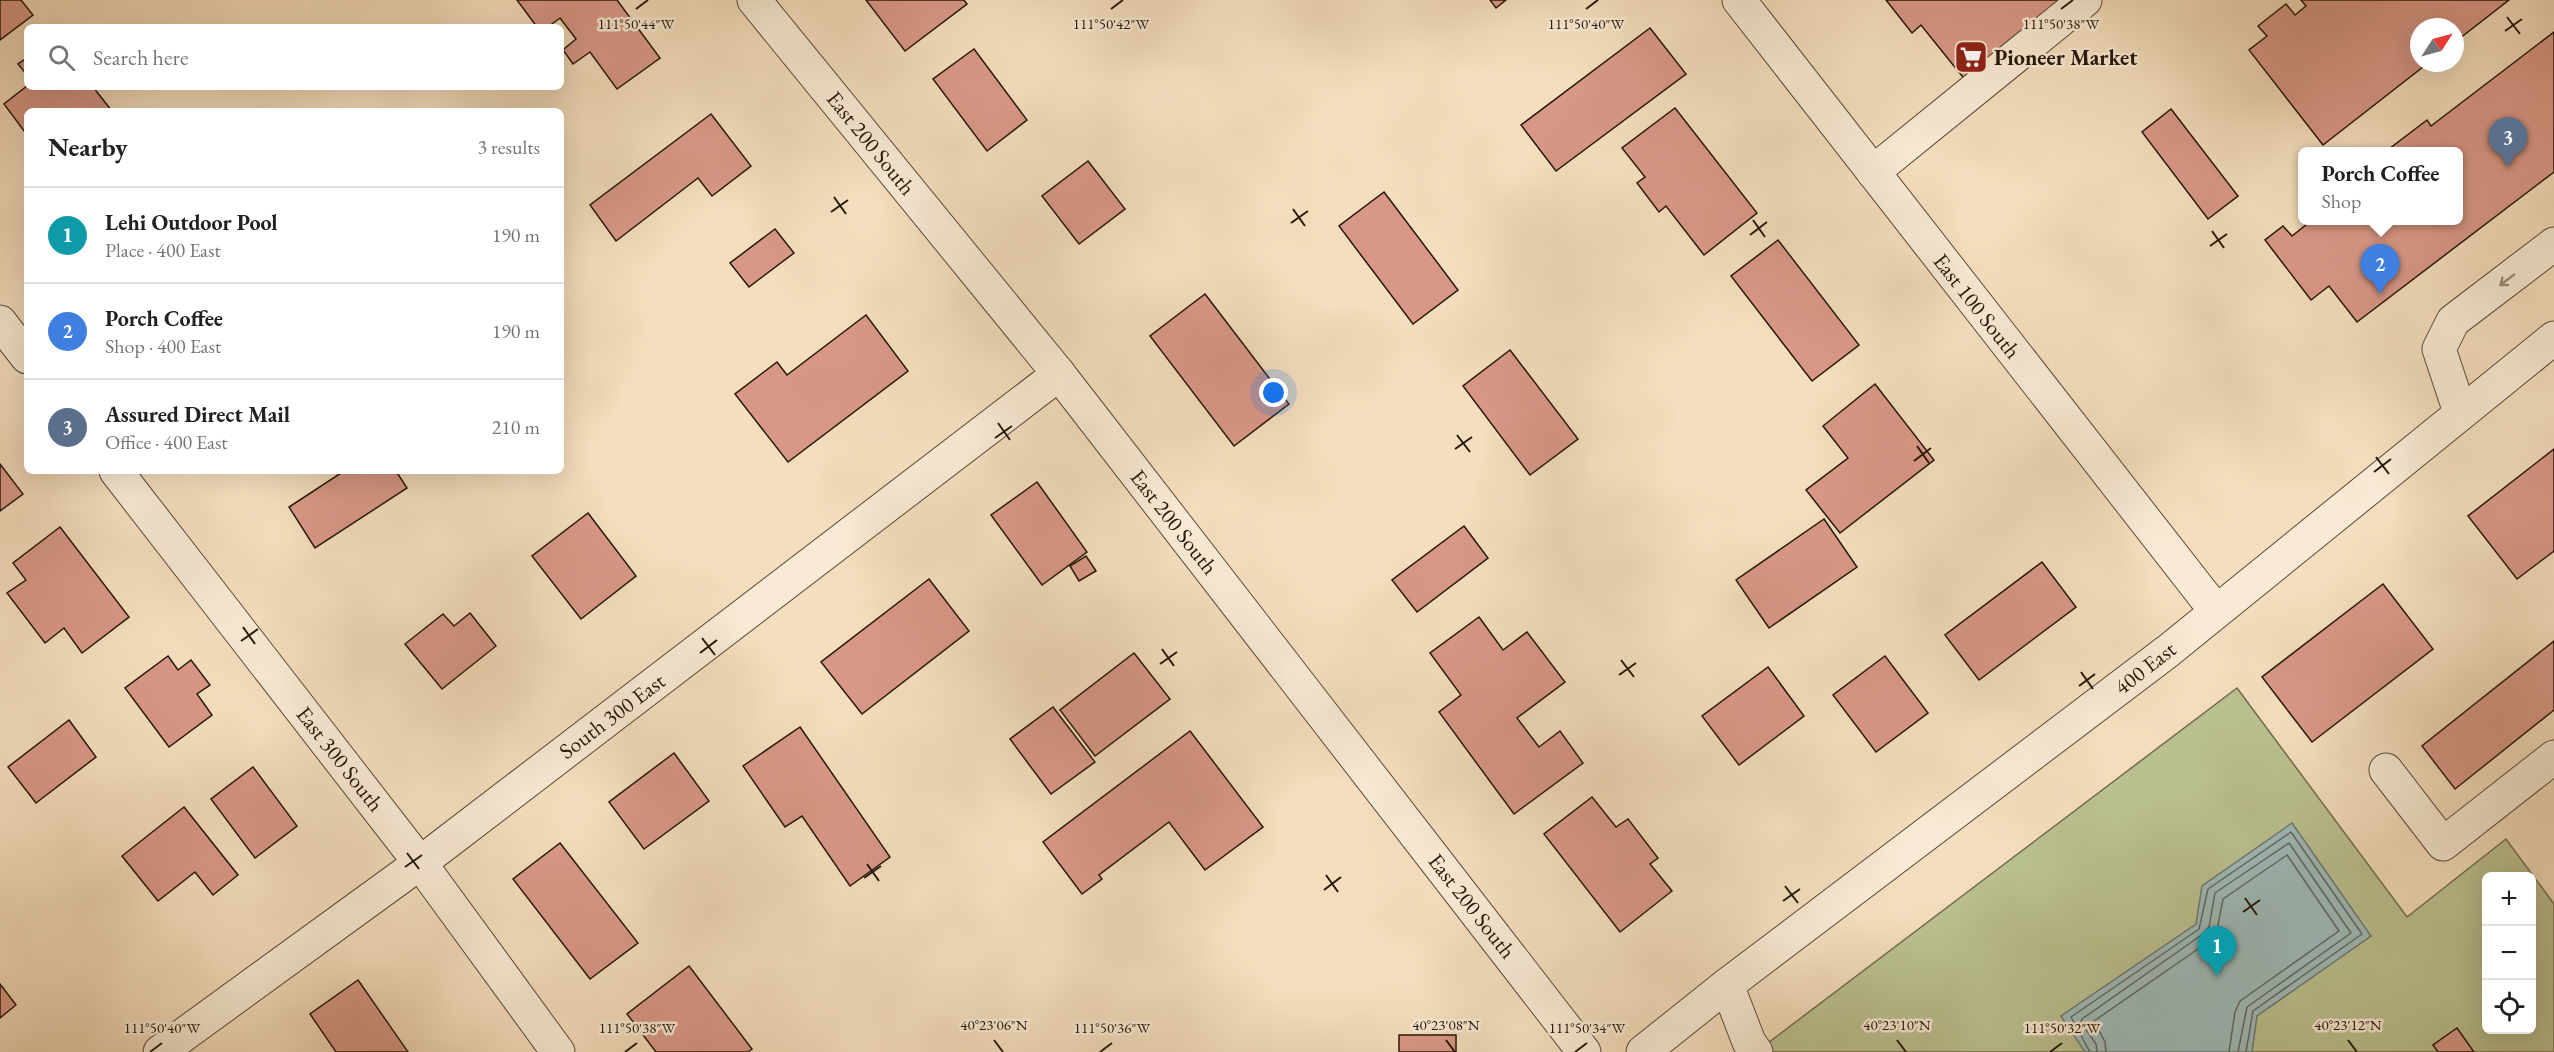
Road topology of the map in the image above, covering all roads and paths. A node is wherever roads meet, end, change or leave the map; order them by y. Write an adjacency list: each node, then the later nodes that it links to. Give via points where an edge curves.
1 (754, 0): 9 (street, East 200 South)
2 (1738, 0): 4 (street, East 100 South)
3 (2085, 0): 4 (street)
4 (1873, 172): 12 (street, East 100 South)
5 (2554, 244): 10 (street, one-way to 10, via 2453,321 2439,349)
6 (0, 322): 8 (street)
7 (2554, 338): 10 (street, 400 East)
8 (24, 353)
9 (1059, 374): 15 (street, South 300 East); 19 (street, East 200 South)
10 (2460, 412): 12 (street, 400 East)
11 (118, 474): 15 (street, East 300 South)
12 (2216, 611): 16 (street, 400 East)
13 (2554, 757): 14 (street, via 2443,844)
14 (2386, 770)
15 (420, 863): 17 (street, South 300 East); 18 (street, East 300 South)
16 (1727, 985): 20 (street, 400 East); 21 (street)
17 (160, 1052)
18 (558, 1052)
19 (1584, 1052)
20 (1643, 1052)
21 (1756, 1052)

